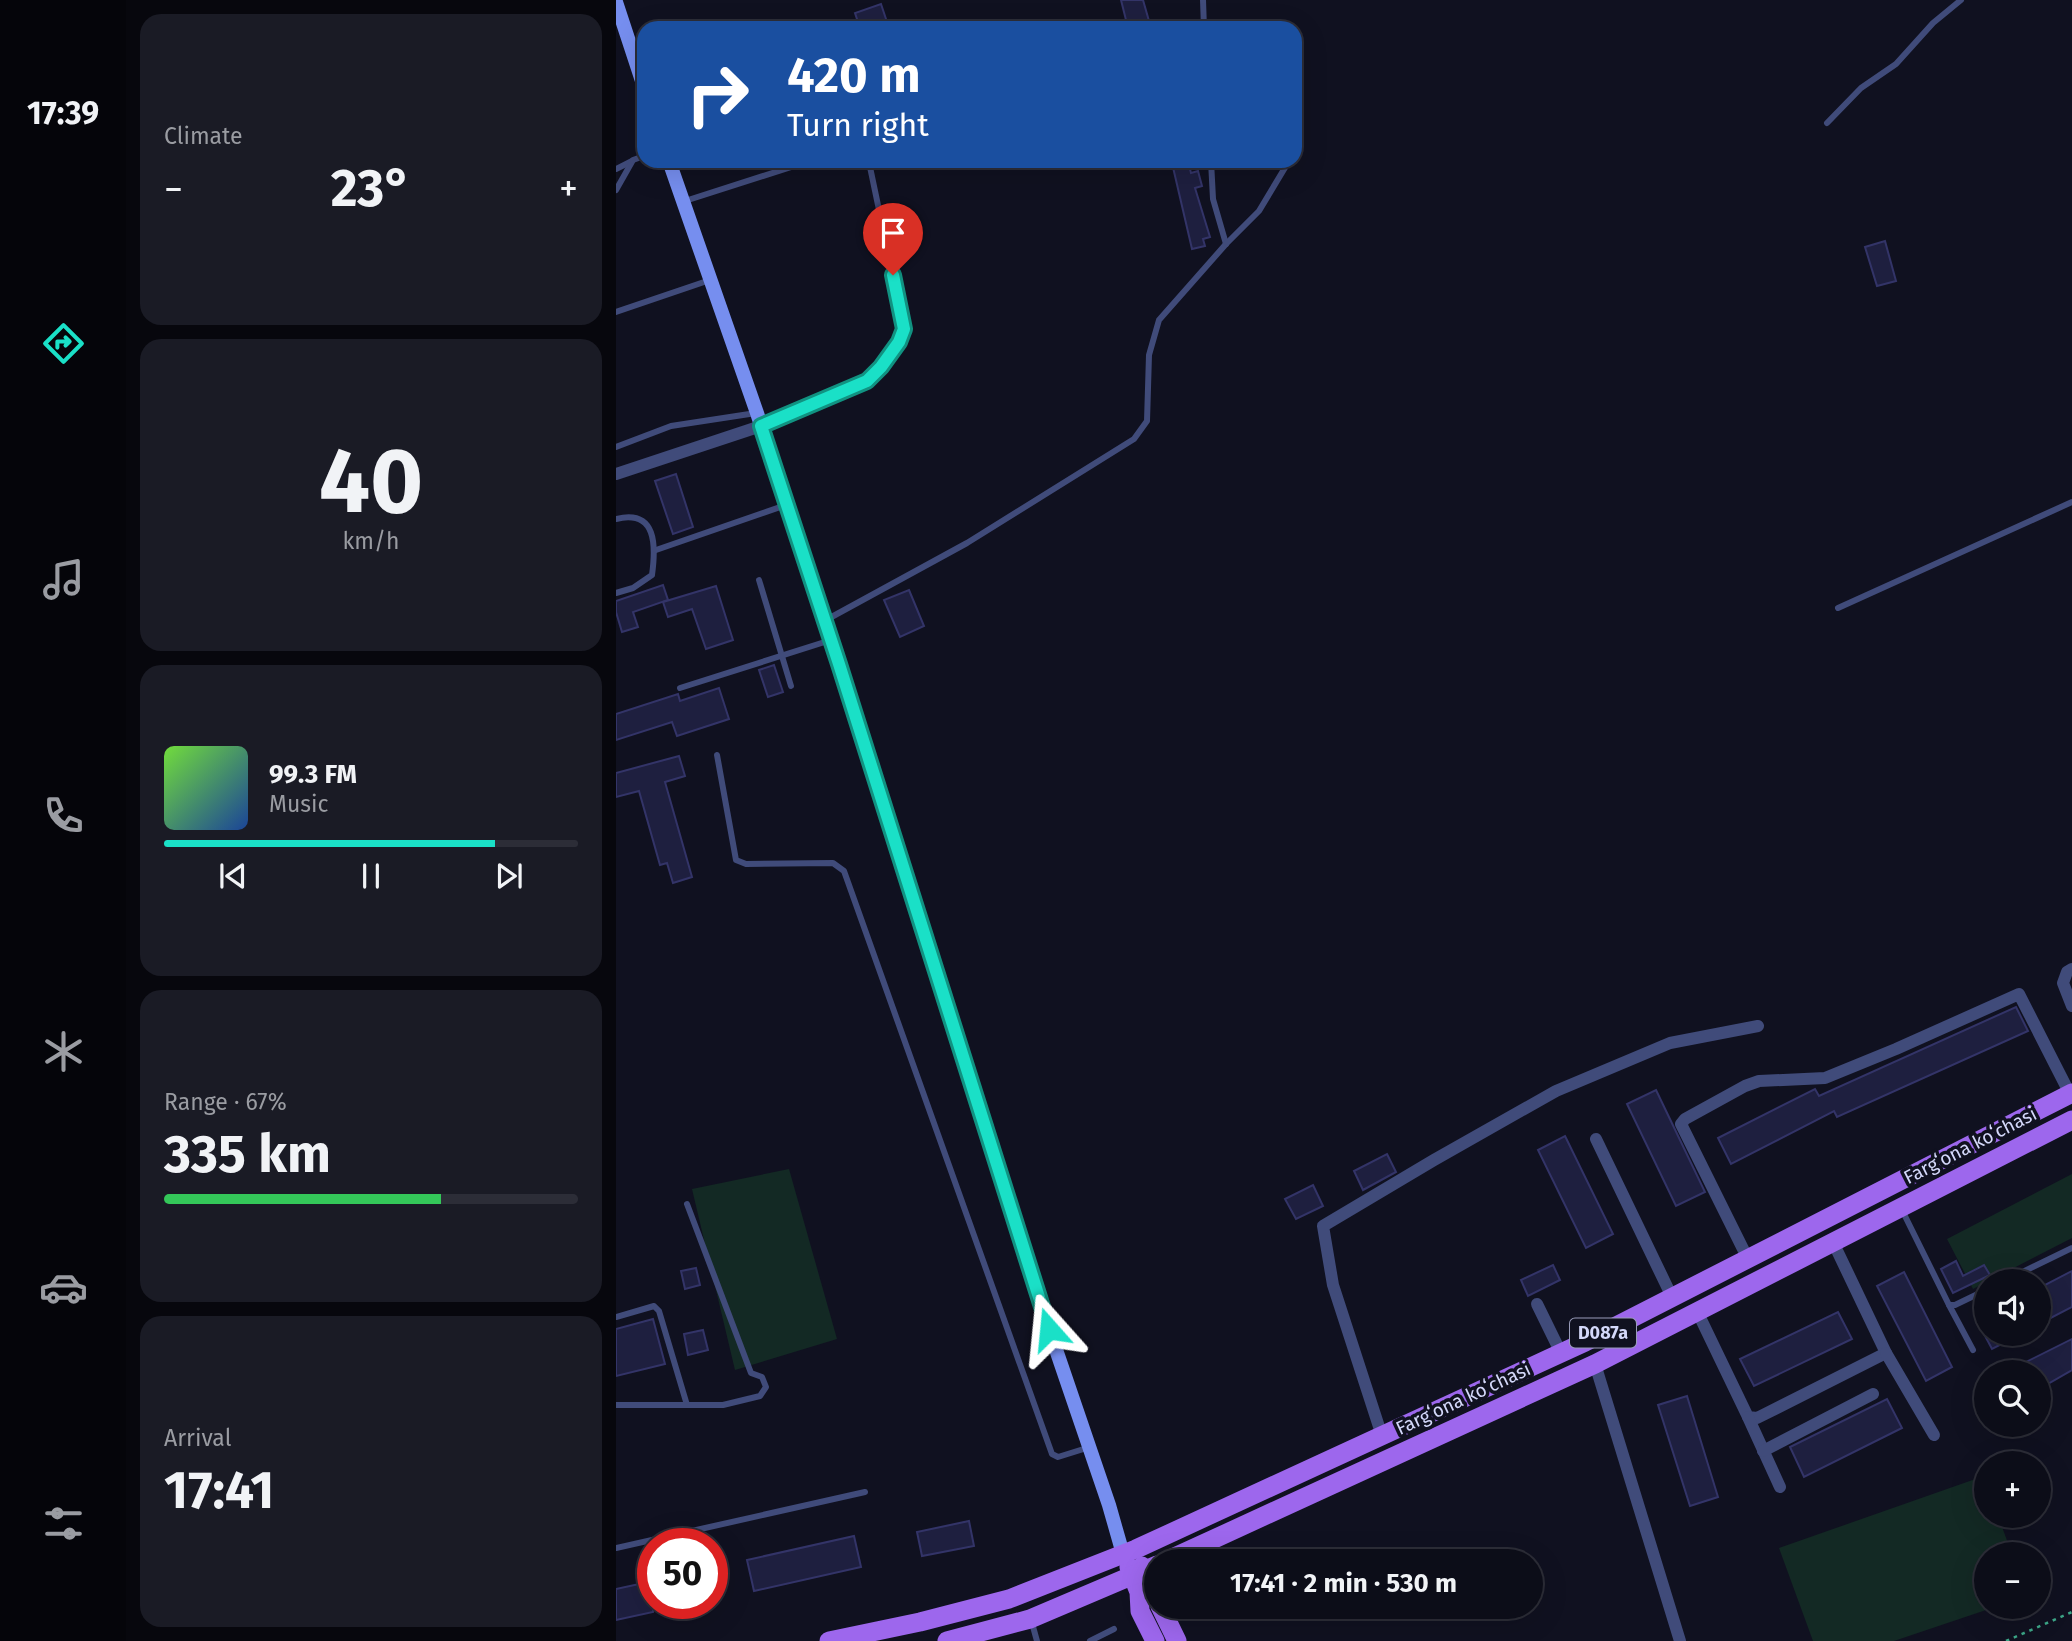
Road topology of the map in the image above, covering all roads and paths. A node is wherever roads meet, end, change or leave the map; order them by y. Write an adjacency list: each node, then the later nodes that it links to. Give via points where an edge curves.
1 (1203, 0): 4 (lane)
2 (1961, 0): 6 (lane)
3 (616, 2): 5 (main road)
4 (1204, 21)
5 (637, 66)
6 (1827, 123)
7 (637, 159): 8 (lane)
8 (633, 160): 9 (lane); 15 (lane); 16 (lane)
9 (616, 163)
10 (670, 168): 17 (main road)
11 (788, 168): 17 (lane)
12 (870, 168): 21 (lane, via 904,329 899,342 867,381)
13 (1211, 168): 18 (lane, via 1213,199)
14 (1286, 168): 18 (lane, via 1259,211)
15 (616, 169)
16 (616, 190)
17 (682, 201): 19 (main road)
18 (1226, 244): 32 (lane, via 1159,320 1149,355 1146,421 1134,439 967,543)
19 (710, 281): 20 (lane); 21 (main road)
20 (616, 312)
21 (759, 420): 23 (lane, via 671,426); 24 (street); 26 (main road)
22 (616, 436): 23 (lane)
23 (618, 446)
24 (616, 474)
25 (2072, 502): 31 (lane)
26 (786, 505): 28 (lane); 32 (main road)
27 (616, 519): 28 (lane, via 631,515 643,520)
28 (656, 550): 30 (lane, via 652,575)
29 (759, 580): 34 (lane)
30 (616, 593)
31 (1838, 608)
32 (825, 621): 33 (main road)
33 (831, 640): 34 (lane); 66 (main road)
34 (782, 657): 35 (lane); 36 (lane)
35 (791, 686)
36 (680, 688)
37 (717, 755): 66 (lane, via 736,860 746,864 833,863 844,871 1052,1454 1058,1457)
38 (2072, 969): 39 (street, via 2063,983)
39 (2072, 1006)
40 (1758, 1026): 65 (street, via 1670,1043 1556,1091 1323,1226 1333,1285)
41 (2071, 1093): 48 (main road, Fargʻona koʻchasi / D087a); 48 (street, via 2019,994 1825,1078 1759,1081 1745,1086 1682,1124)
42 (2072, 1119): 45 (main road, Fargʻona koʻchasi / D087a)
43 (1596, 1139): 51 (street)
44 (687, 1204): 62 (lane, via 751,1373 761,1377 766,1387 760,1396 723,1405)
45 (1900, 1208): 46 (main road, Fargʻona koʻchasi / D087a); 53 (lane)
46 (1833, 1242): 54 (main road, Fargʻona koʻchasi / D087a); 58 (street)
47 (2072, 1248): 49 (lane)
48 (1748, 1259): 51 (main road, Fargʻona koʻchasi / D087a)
49 (2029, 1269)
50 (1974, 1296): 53 (lane)
51 (1672, 1297): 57 (main road, Fargʻona koʻchasi / D087a)
52 (1537, 1304): 57 (street)
53 (1949, 1304): 56 (lane)
54 (1697, 1311): 59 (main road, Fargʻona koʻchasi / D087a); 63 (street)
55 (616, 1317): 62 (lane, via 653,1306 659,1311)
56 (1973, 1350)
57 (1561, 1353): 65 (main road, Fargʻona koʻchasi / D087a)
58 (1886, 1353): 63 (street, via 1757,1418); 64 (street)
59 (1595, 1364): 71 (main road, Fargʻona koʻchasi / D087a); 86 (street)
60 (1873, 1394): 67 (street)
61 (616, 1405): 62 (lane)
62 (687, 1405)
63 (1748, 1417): 67 (street)
64 (1934, 1434)
65 (1382, 1436): 72 (main road, Fargʻona koʻchasi / D087a)
66 (1090, 1447): 72 (main road)
67 (1763, 1451): 68 (street)
68 (1780, 1487)
69 (865, 1492): 70 (lane)
70 (616, 1548)
71 (1193, 1549)
72 (1130, 1551): 73 (main road); 80 (main road, Fargʻona koʻchasi, via 1009,1599)
73 (1144, 1571): 74 (main road, via 1139,1592); 76 (main road)
74 (1144, 1597)
75 (2072, 1612): 87 (path)
76 (1030, 1619): 81 (main road); 82 (lane)
77 (1153, 1619): 84 (main road)
78 (1161, 1619): 85 (main road)
79 (1114, 1629): 83 (lane)
80 (829, 1641)
81 (947, 1641)
82 (1038, 1641)
83 (1090, 1641)
84 (1155, 1641)
85 (1177, 1641)
86 (1680, 1641)
87 (2006, 1641)

